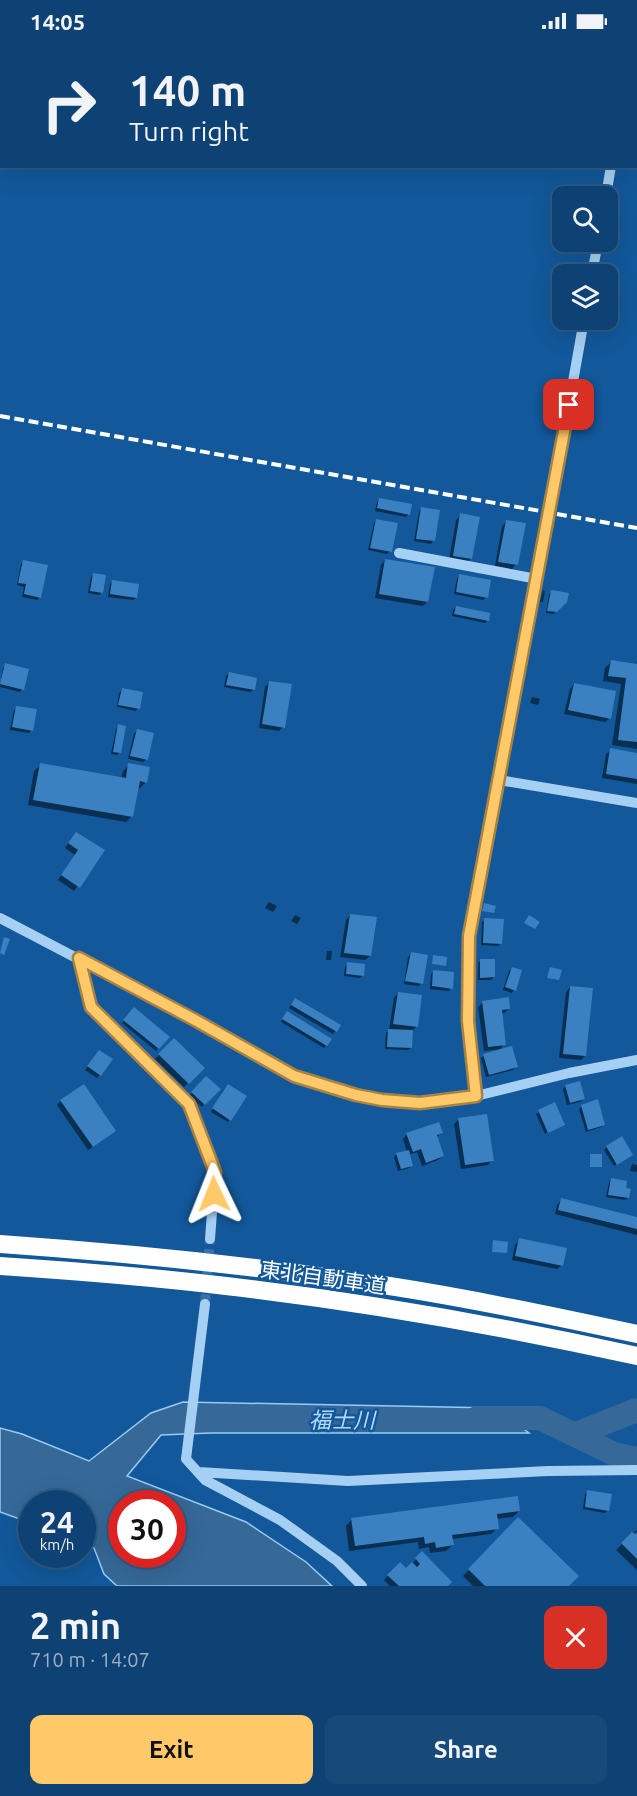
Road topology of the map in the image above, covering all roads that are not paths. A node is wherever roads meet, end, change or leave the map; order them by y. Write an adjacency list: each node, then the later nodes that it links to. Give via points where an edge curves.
1 (611, 168): 2 (street)
2 (608, 186)
3 (582, 330): 5 (street)
4 (399, 554): 5 (street)
5 (537, 579): 6 (street)
6 (499, 780): 7 (street); 11 (street, via 469,936 468,1021)
7 (637, 803)
8 (0, 918): 9 (street)
9 (79, 958): 11 (street, via 294,1076 382,1100 420,1103); 12 (street, via 91,1007 189,1104 215,1172)
10 (637, 1060): 11 (street, via 568,1072)
11 (476, 1096)
12 (210, 1239)
13 (0, 1244): 16 (highway, 東北自動車道, via 215,1263 383,1285)
14 (0, 1266): 17 (highway, 東北自動車道, via 297,1295 535,1334)
15 (205, 1304): 19 (street, via 186,1459)
16 (637, 1334)
17 (637, 1356)
18 (637, 1470): 19 (street, via 348,1481)
19 (199, 1472): 20 (street, via 205,1480 280,1520 337,1561)
20 (362, 1586)

